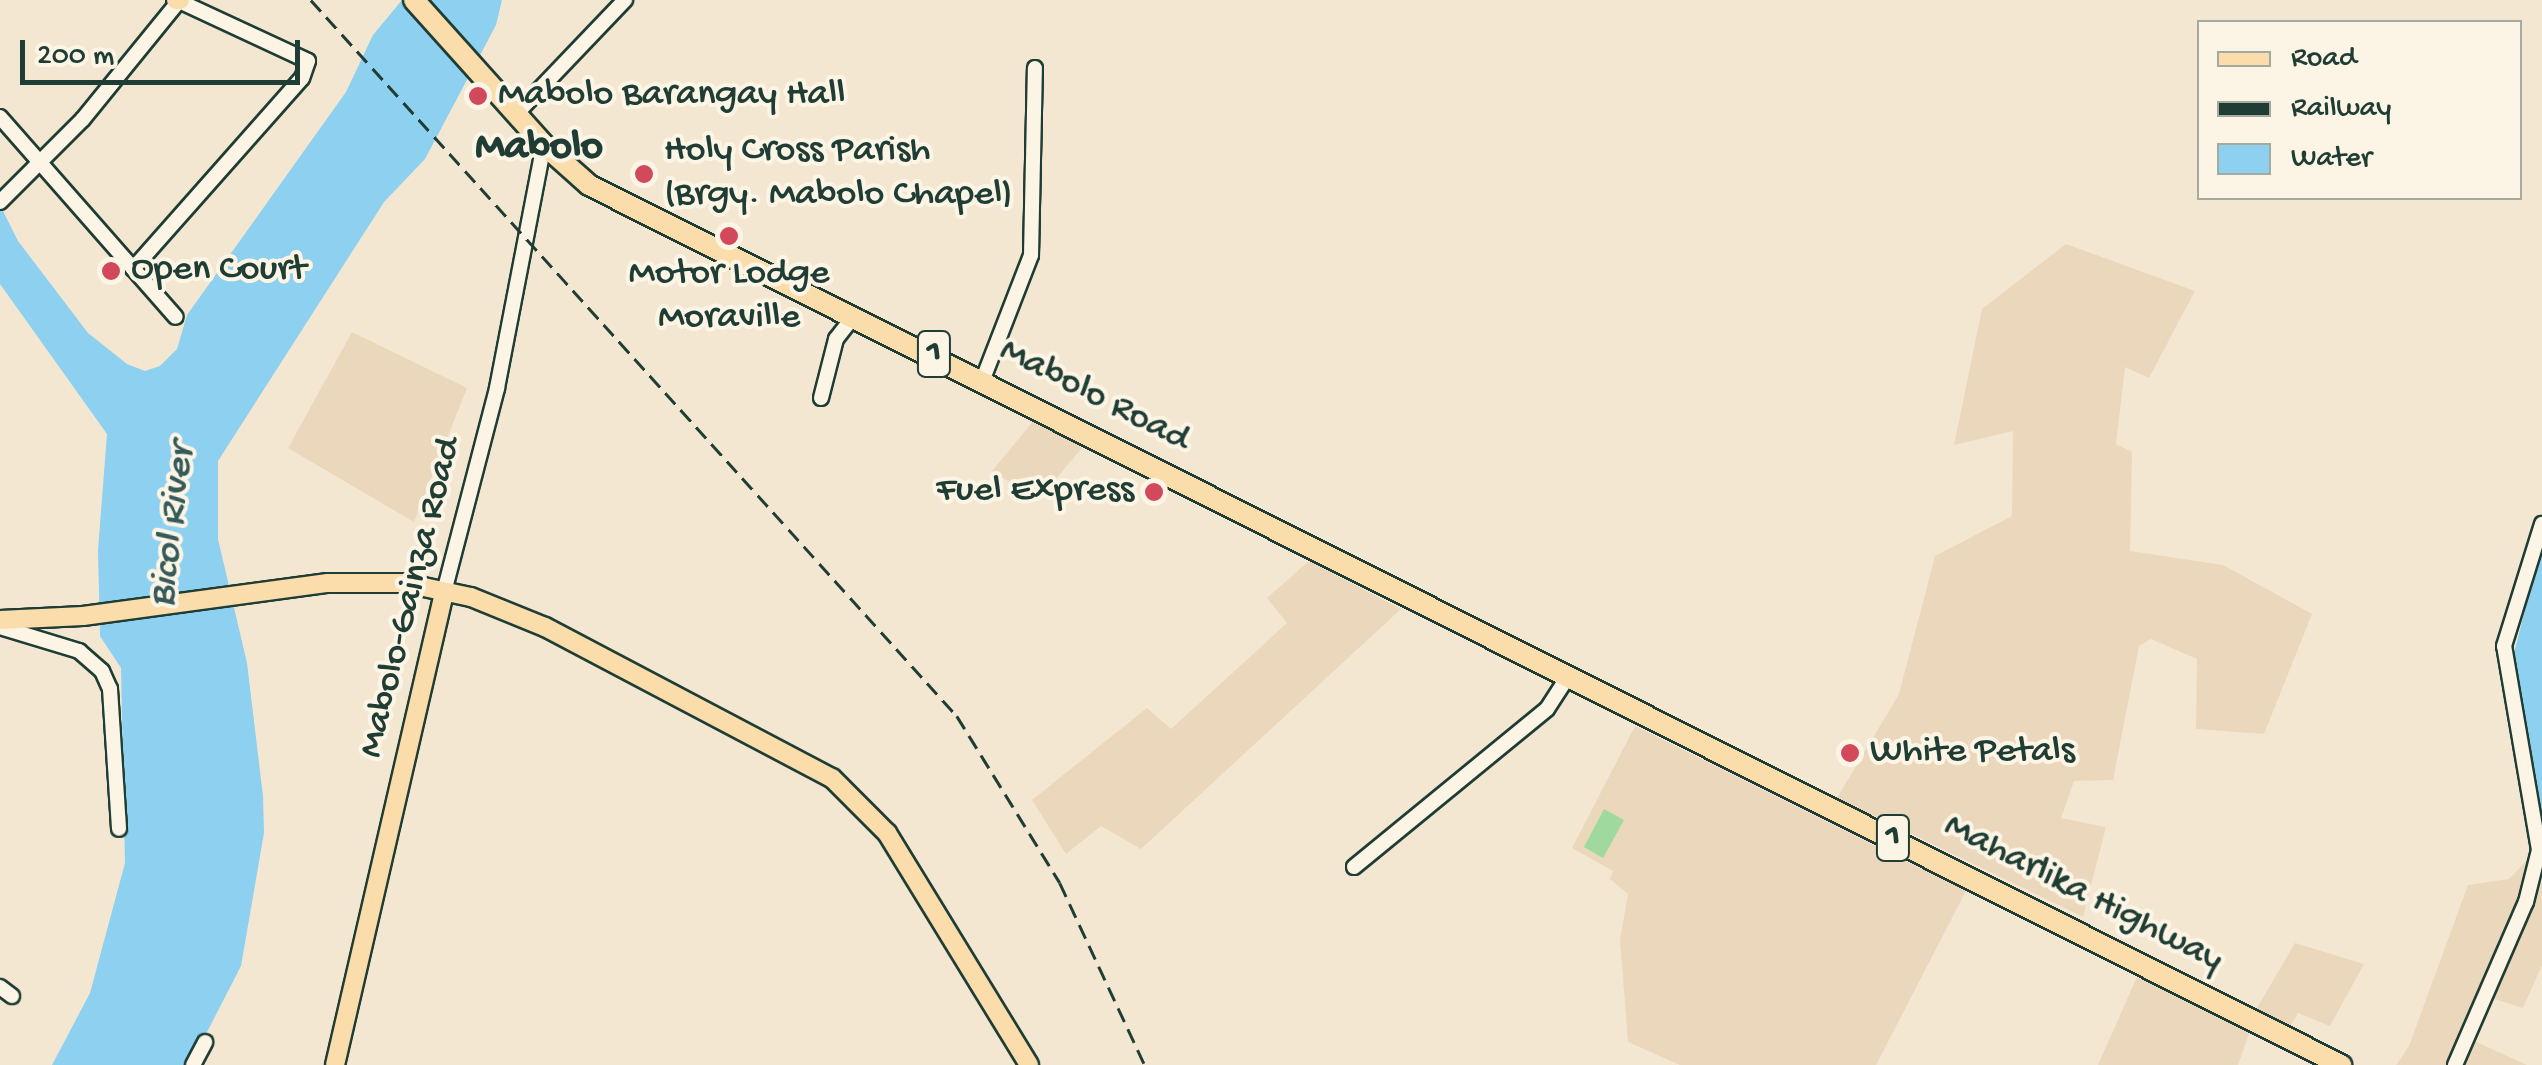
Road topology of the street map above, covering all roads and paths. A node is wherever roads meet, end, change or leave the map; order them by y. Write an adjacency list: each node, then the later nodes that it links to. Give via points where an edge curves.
1 (178, 0): 8 (street); 10 (street, via 308,60 302,78)
2 (414, 0): 5 (highway, Mabolo Road / 1)
3 (626, 0): 5 (street)
4 (1035, 68): 13 (street, via 1031,255)
5 (516, 114): 7 (highway, Mabolo Road / 1)
6 (0, 117): 8 (street)
7 (544, 145): 11 (highway, Mabolo Road / 1, via 589,185); 16 (street, Mabolo-Gainza Road, via 497,388)
8 (38, 164): 9 (street); 10 (street)
9 (0, 201)
10 (133, 269): 12 (street)
11 (854, 316): 13 (highway, Mabolo Road / 1); 14 (street, via 836,338)
12 (176, 317)
13 (983, 379): 18 (highway, Mabolo Road / 1)
14 (821, 398)
15 (2542, 524): 26 (street, via 2504,646 2539,850 2526,902)
16 (444, 592): 17 (main road, via 405,583 328,583); 24 (main road, Mabolo-Gainza Road); 25 (main road, via 545,627 832,778 887,834)
17 (0, 623): 19 (street, via 80,651 102,671 110,689)
18 (1574, 677): 20 (street, via 1547,708); 22 (highway, Maharlika Highway / 1)
19 (119, 829)
20 (1354, 867)
21 (205, 1042): 23 (street)
22 (2335, 1064)
23 (193, 1065)
24 (335, 1065)
25 (1029, 1065)
26 (2456, 1065)

